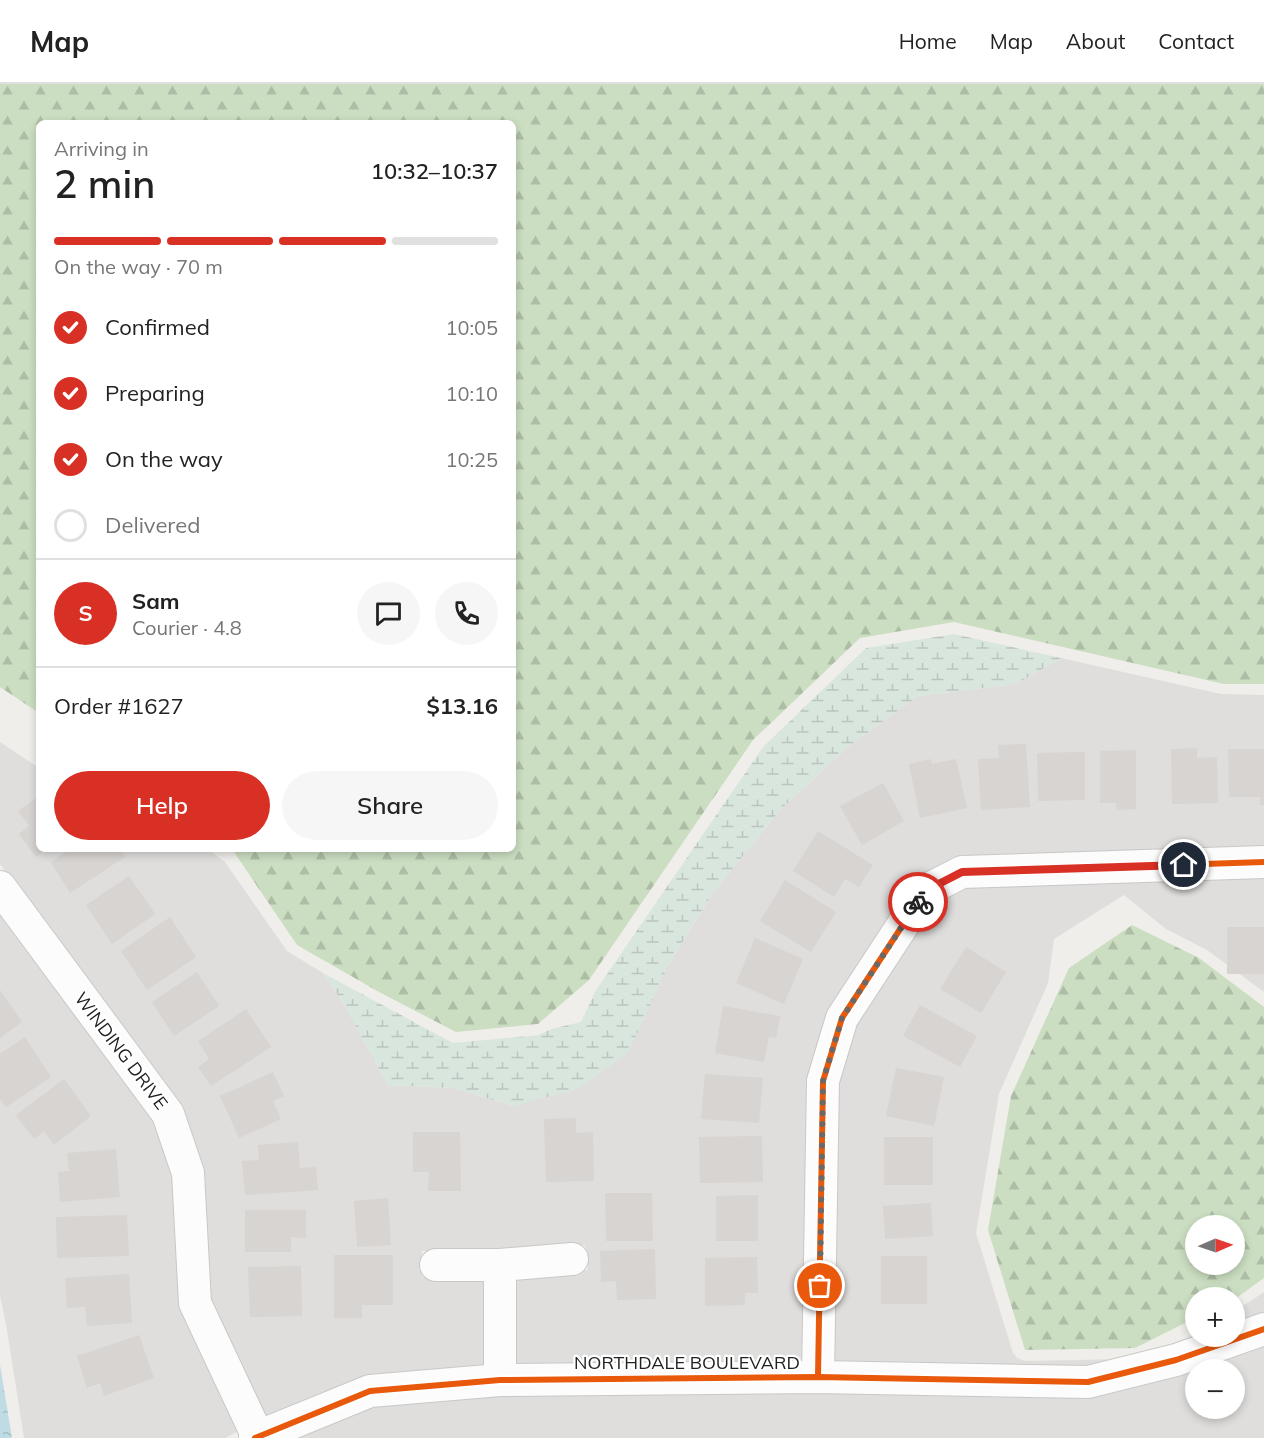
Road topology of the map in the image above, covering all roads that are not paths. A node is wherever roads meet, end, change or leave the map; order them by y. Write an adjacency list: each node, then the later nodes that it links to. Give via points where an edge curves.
1 (1264, 862): 7 (street, via 962,872 925,891 842,1018 823,1081)
2 (0, 887): 9 (street, WINDING DRIVE, via 168,1114 188,1173 195,1303)
3 (572, 1259): 5 (street)
4 (436, 1264): 5 (street)
5 (500, 1265): 8 (street)
6 (1264, 1329): 7 (street, NORTHDALE BOULEVARD, via 1176,1360 1088,1383)
7 (818, 1377): 8 (street, NORTHDALE BOULEVARD)
8 (500, 1380): 9 (street, NORTHDALE BOULEVARD, via 370,1392)
9 (256, 1437)

